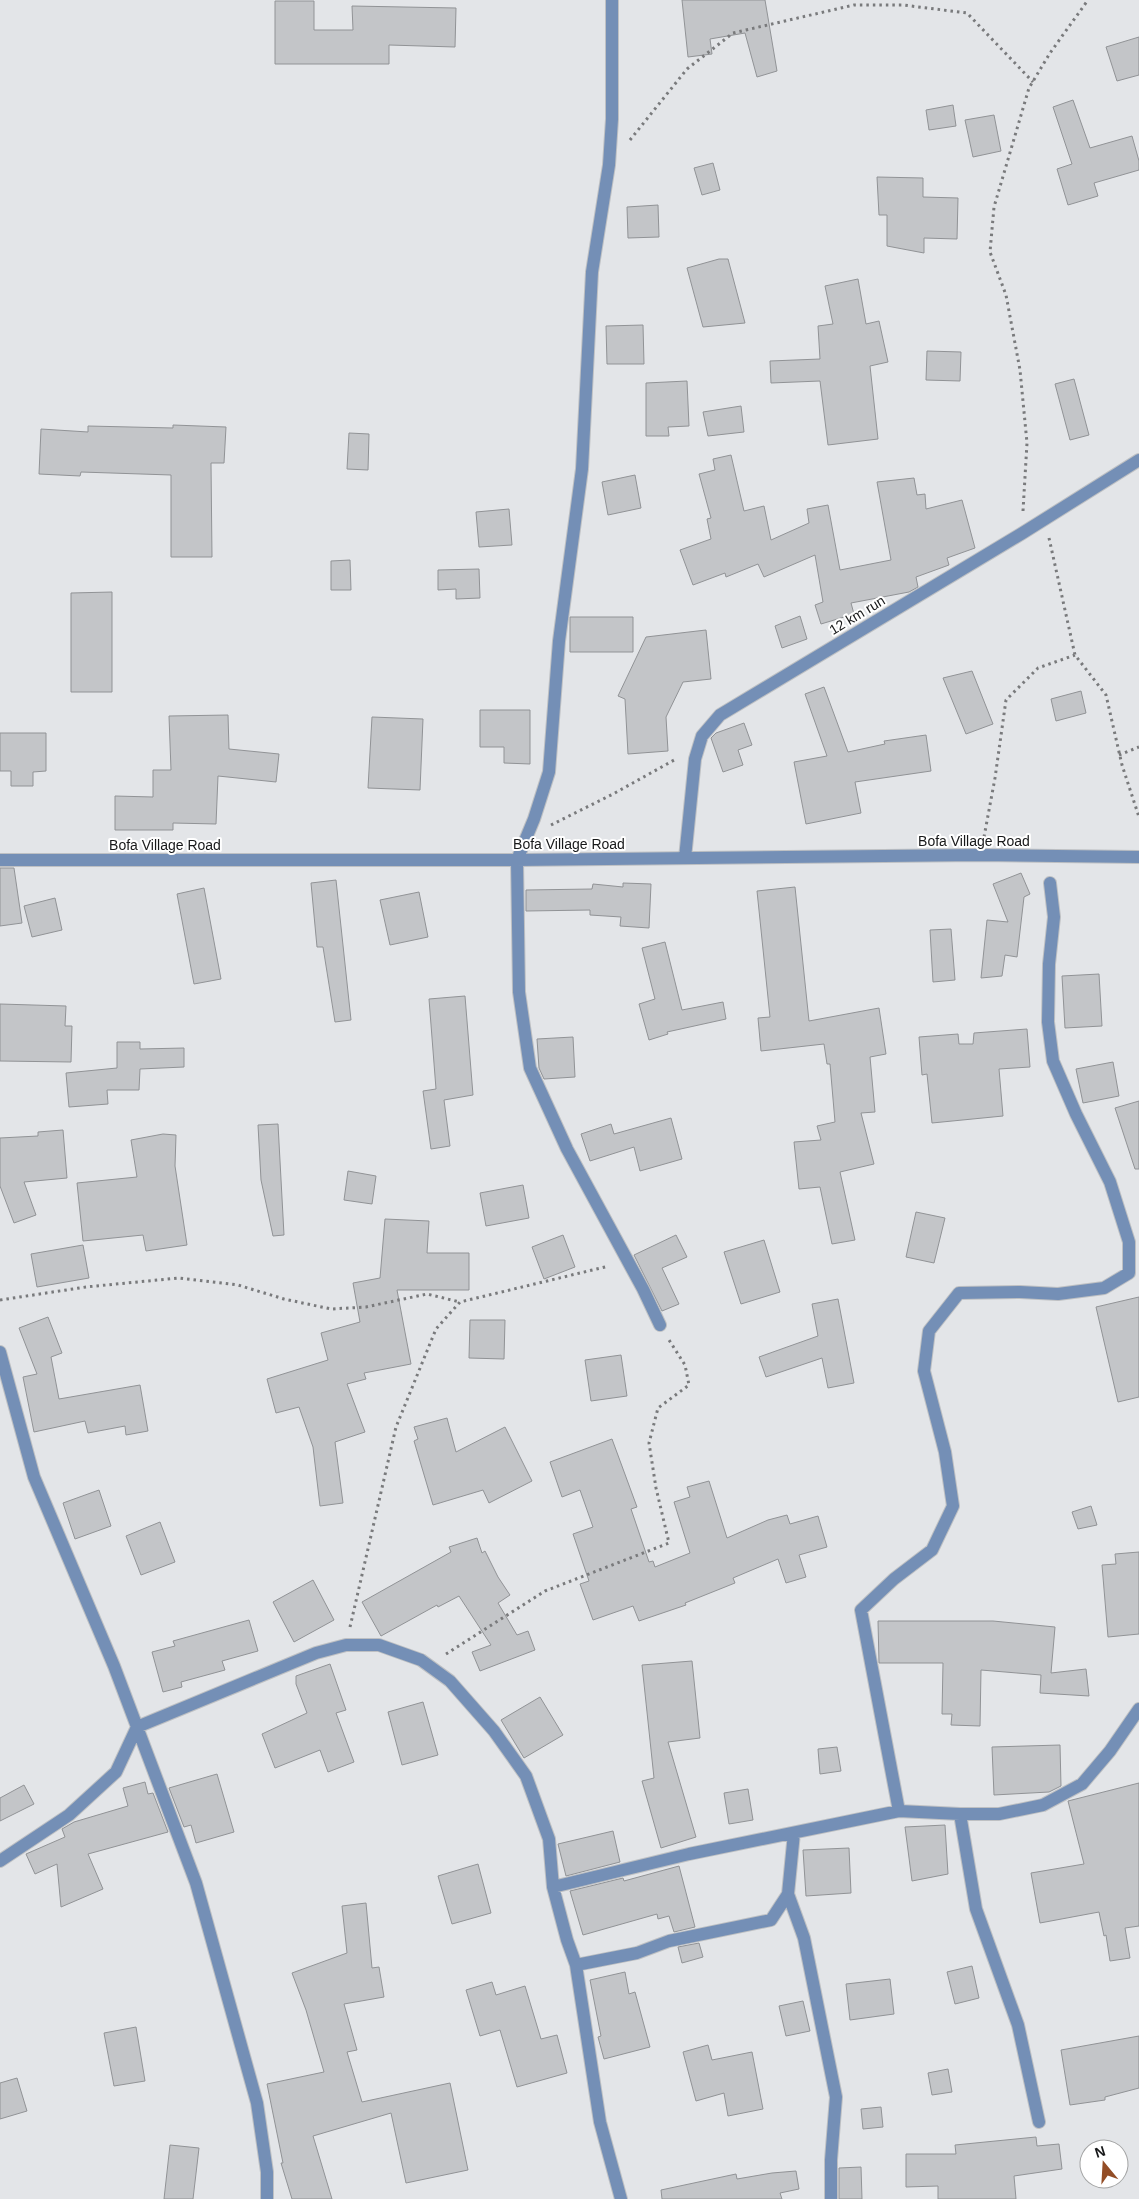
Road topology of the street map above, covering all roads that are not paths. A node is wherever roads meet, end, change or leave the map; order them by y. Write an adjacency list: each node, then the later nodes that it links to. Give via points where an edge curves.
1 (612, 0): 6 (street, via 609,166 592,272 582,469 558,641 549,772)
2 (1139, 460): 4 (street, 12 km run, via 720,715 702,736 695,758)
3 (1139, 857): 4 (street, Bofa Village Road)
4 (685, 858): 6 (street, Bofa Village Road)
5 (0, 860): 6 (street, Bofa Village Road)
6 (517, 860): 8 (street, via 519,992 530,1068 567,1149)
7 (1050, 883): 12 (street, via 1054,917 1048,1022 1053,1061 1110,1182 1129,1242 1129,1273 1104,1288 1058,1294 959,1293 930,1331 924,1371 945,1452 953,1506 932,1550 861,1610)
8 (660, 1325)
9 (0, 1352): 11 (street, via 34,1477)
10 (1139, 1709): 13 (street, via 1082,1784 1042,1805 999,1814)
11 (138, 1727): 15 (street, via 116,1772 69,1815); 16 (street, via 316,1653 346,1645 379,1646 421,1660 450,1681 526,1776 549,1839); 20 (street, via 196,1883 232,2011 257,2103 267,2172)
12 (899, 1811): 13 (street); 14 (street)
13 (960, 1814): 19 (street, via 976,1909 1018,2025)
14 (794, 1833): 16 (street); 17 (street)
15 (0, 1861)
16 (553, 1887): 18 (street)
17 (788, 1894): 18 (street, via 770,1920); 22 (street, via 804,1938 836,2096)
18 (576, 1965): 21 (street, via 600,2122)
19 (1039, 2122)
20 (267, 2199)
21 (620, 2199)
22 (830, 2199)

